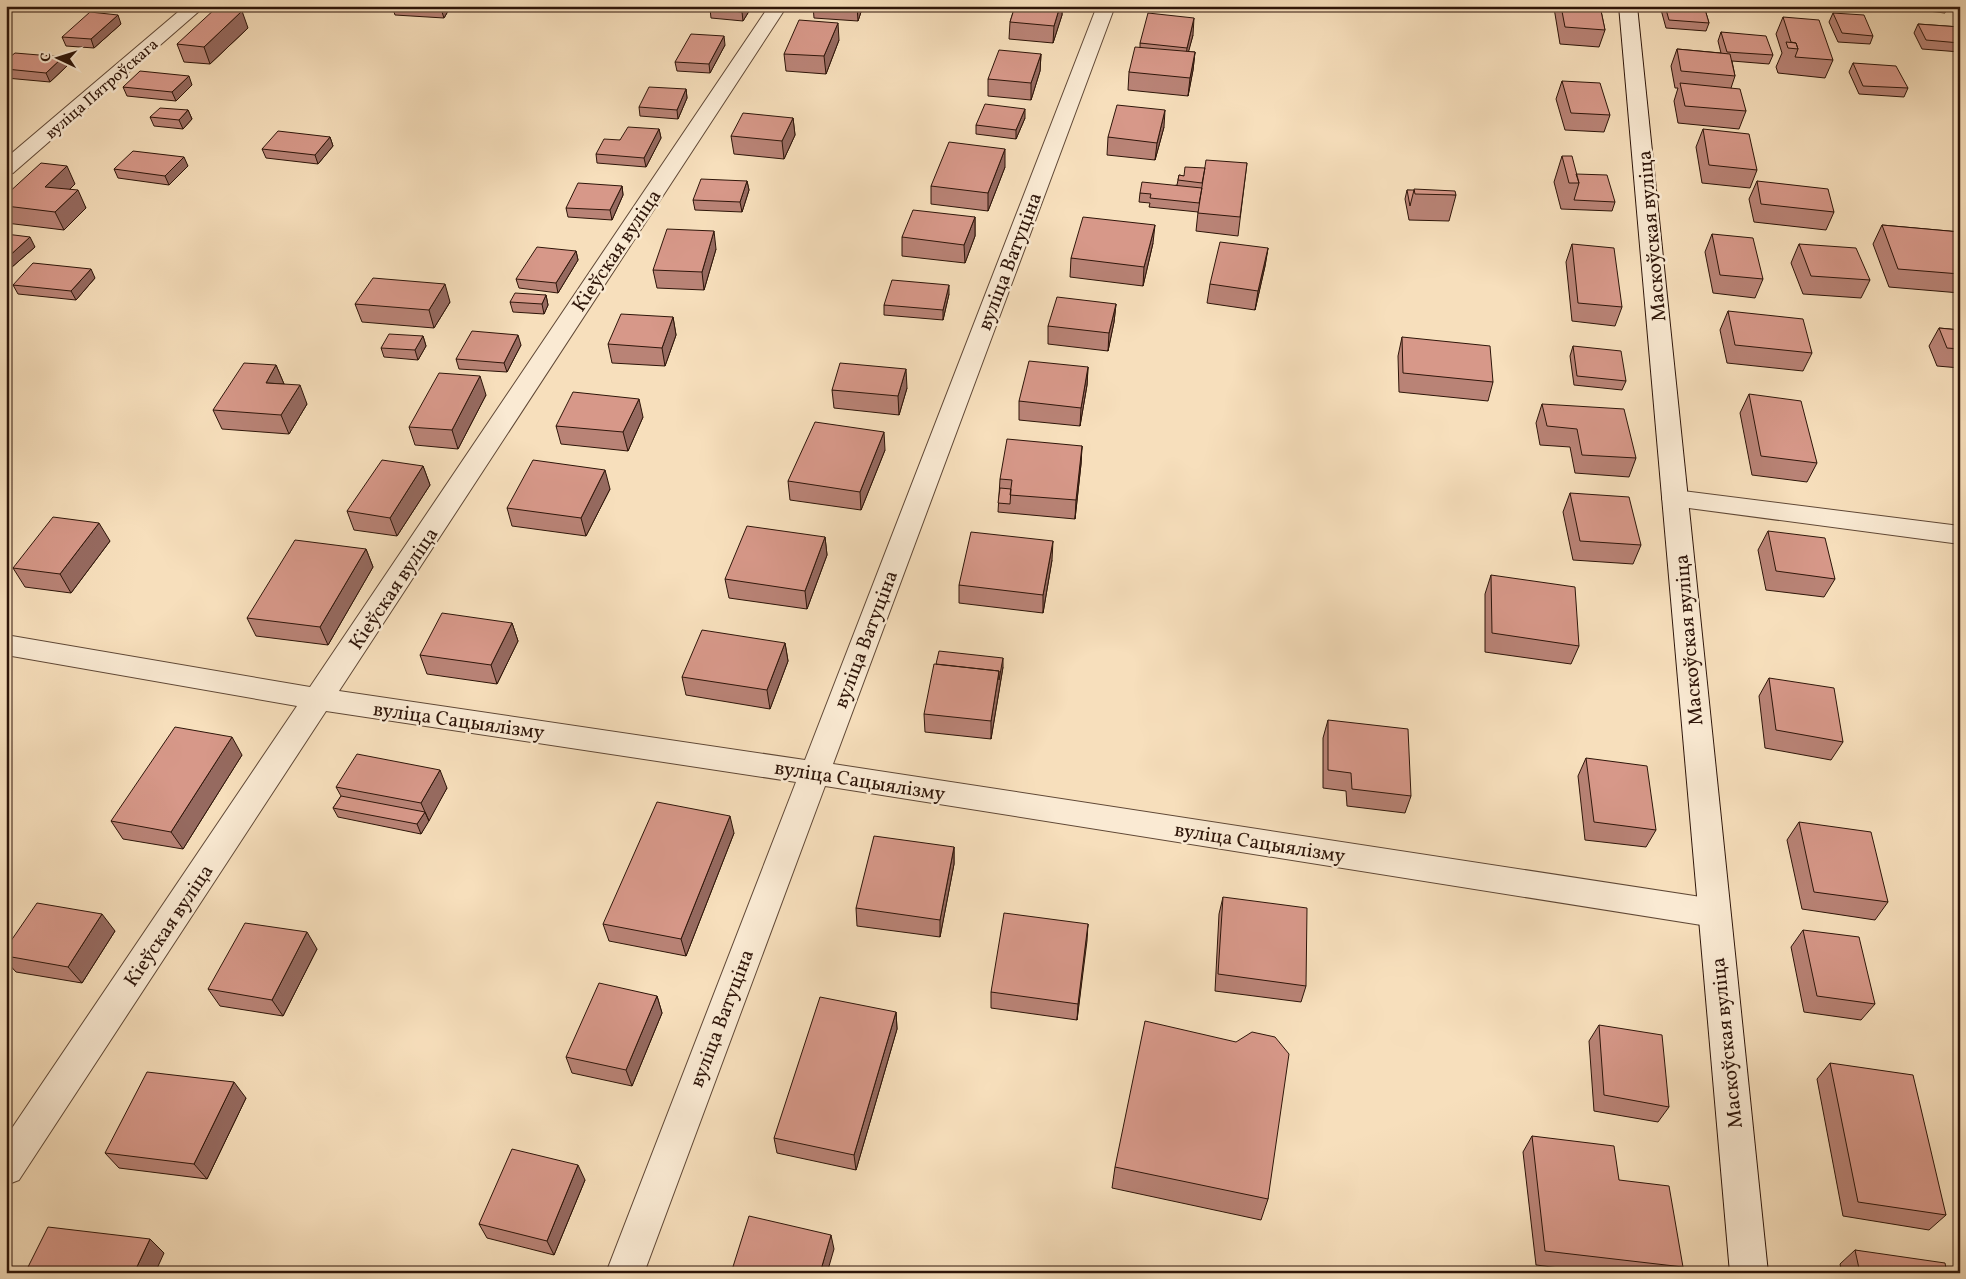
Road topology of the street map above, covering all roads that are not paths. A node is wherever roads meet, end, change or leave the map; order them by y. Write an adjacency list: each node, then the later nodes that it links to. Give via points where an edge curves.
1 (196, 6): 5 (street, вуліца Пятроўскага)
2 (778, 6): 9 (street, Кіеўская вуліца)
3 (1106, 6): 10 (street, вуліца Ватуціна)
4 (1628, 6): 6 (street, Маскоўская вуліца)
5 (6, 169)
6 (1675, 500): 7 (street); 11 (street, Маскоўская вуліца)
7 (1960, 535)
8 (6, 645): 9 (street, вуліца Сацыялізму)
9 (318, 699): 10 (street, вуліца Сацыялізму); 12 (street, Кіеўская вуліца)
10 (814, 773): 11 (street, вуліца Сацыялізму); 13 (street, вуліца Ватуціна)
11 (1714, 913): 14 (street, Маскоўская вуліца)
12 (6, 1168)
13 (626, 1273)
14 (1749, 1273)

